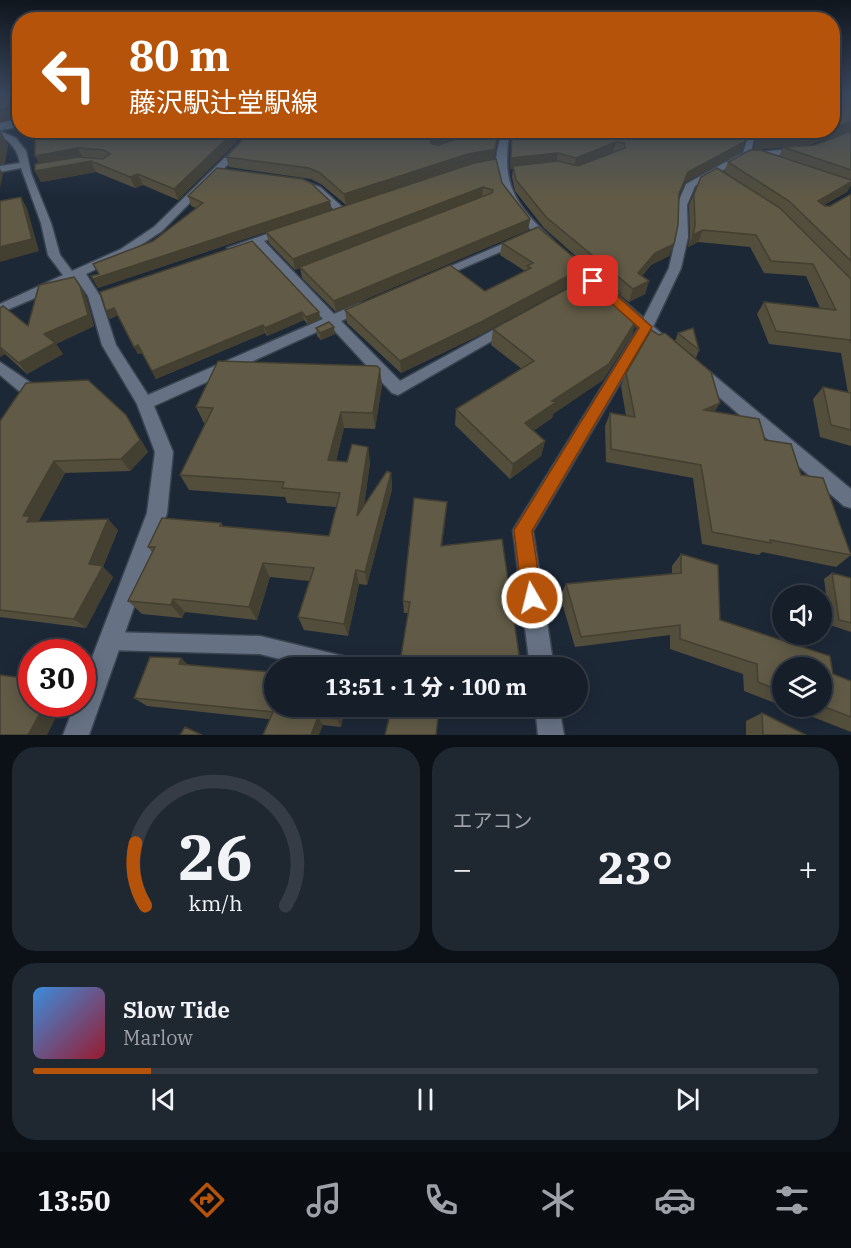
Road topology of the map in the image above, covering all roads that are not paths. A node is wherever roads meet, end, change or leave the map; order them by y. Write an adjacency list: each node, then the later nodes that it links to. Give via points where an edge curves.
1 (0, 133): 9 (street, via 22,151)
2 (246, 138): 16 (street, via 221,172 158,229 124,251)
3 (500, 138): 13 (street, via 508,192)
4 (751, 138): 6 (lane, via 747,153)
5 (820, 147): 6 (street)
6 (753, 155): 7 (street); 22 (street, via 743,156 717,175 691,184 686,191 675,268)
7 (775, 162)
8 (0, 169): 9 (street)
9 (29, 170): 16 (street, via 31,194 46,223 54,255)
10 (284, 181): 11 (street, via 317,188)
11 (343, 212)
12 (300, 226): 14 (street)
13 (538, 232): 17 (street); 22 (street, via 588,284)
14 (256, 240): 15 (street); 20 (street, via 295,275)
15 (224, 251)
16 (70, 276): 19 (street); 27 (street, via 81,276 99,294 109,345)
17 (418, 283)
18 (374, 302): 20 (street)
19 (0, 309)
20 (331, 321): 21 (street, via 398,389); 27 (street)
21 (521, 321)
22 (646, 327): 23 (street); 31 (street, via 523,530)
23 (672, 350)
24 (690, 364): 28 (street)
25 (0, 367): 26 (street)
26 (25, 387)
27 (145, 403): 29 (street, via 164,452 157,513)
28 (851, 500)
29 (108, 641): 30 (lane, via 260,645); 33 (street)
30 (310, 657)
31 (540, 657)
32 (549, 717): 34 (street)
33 (76, 735)
34 (551, 735)

